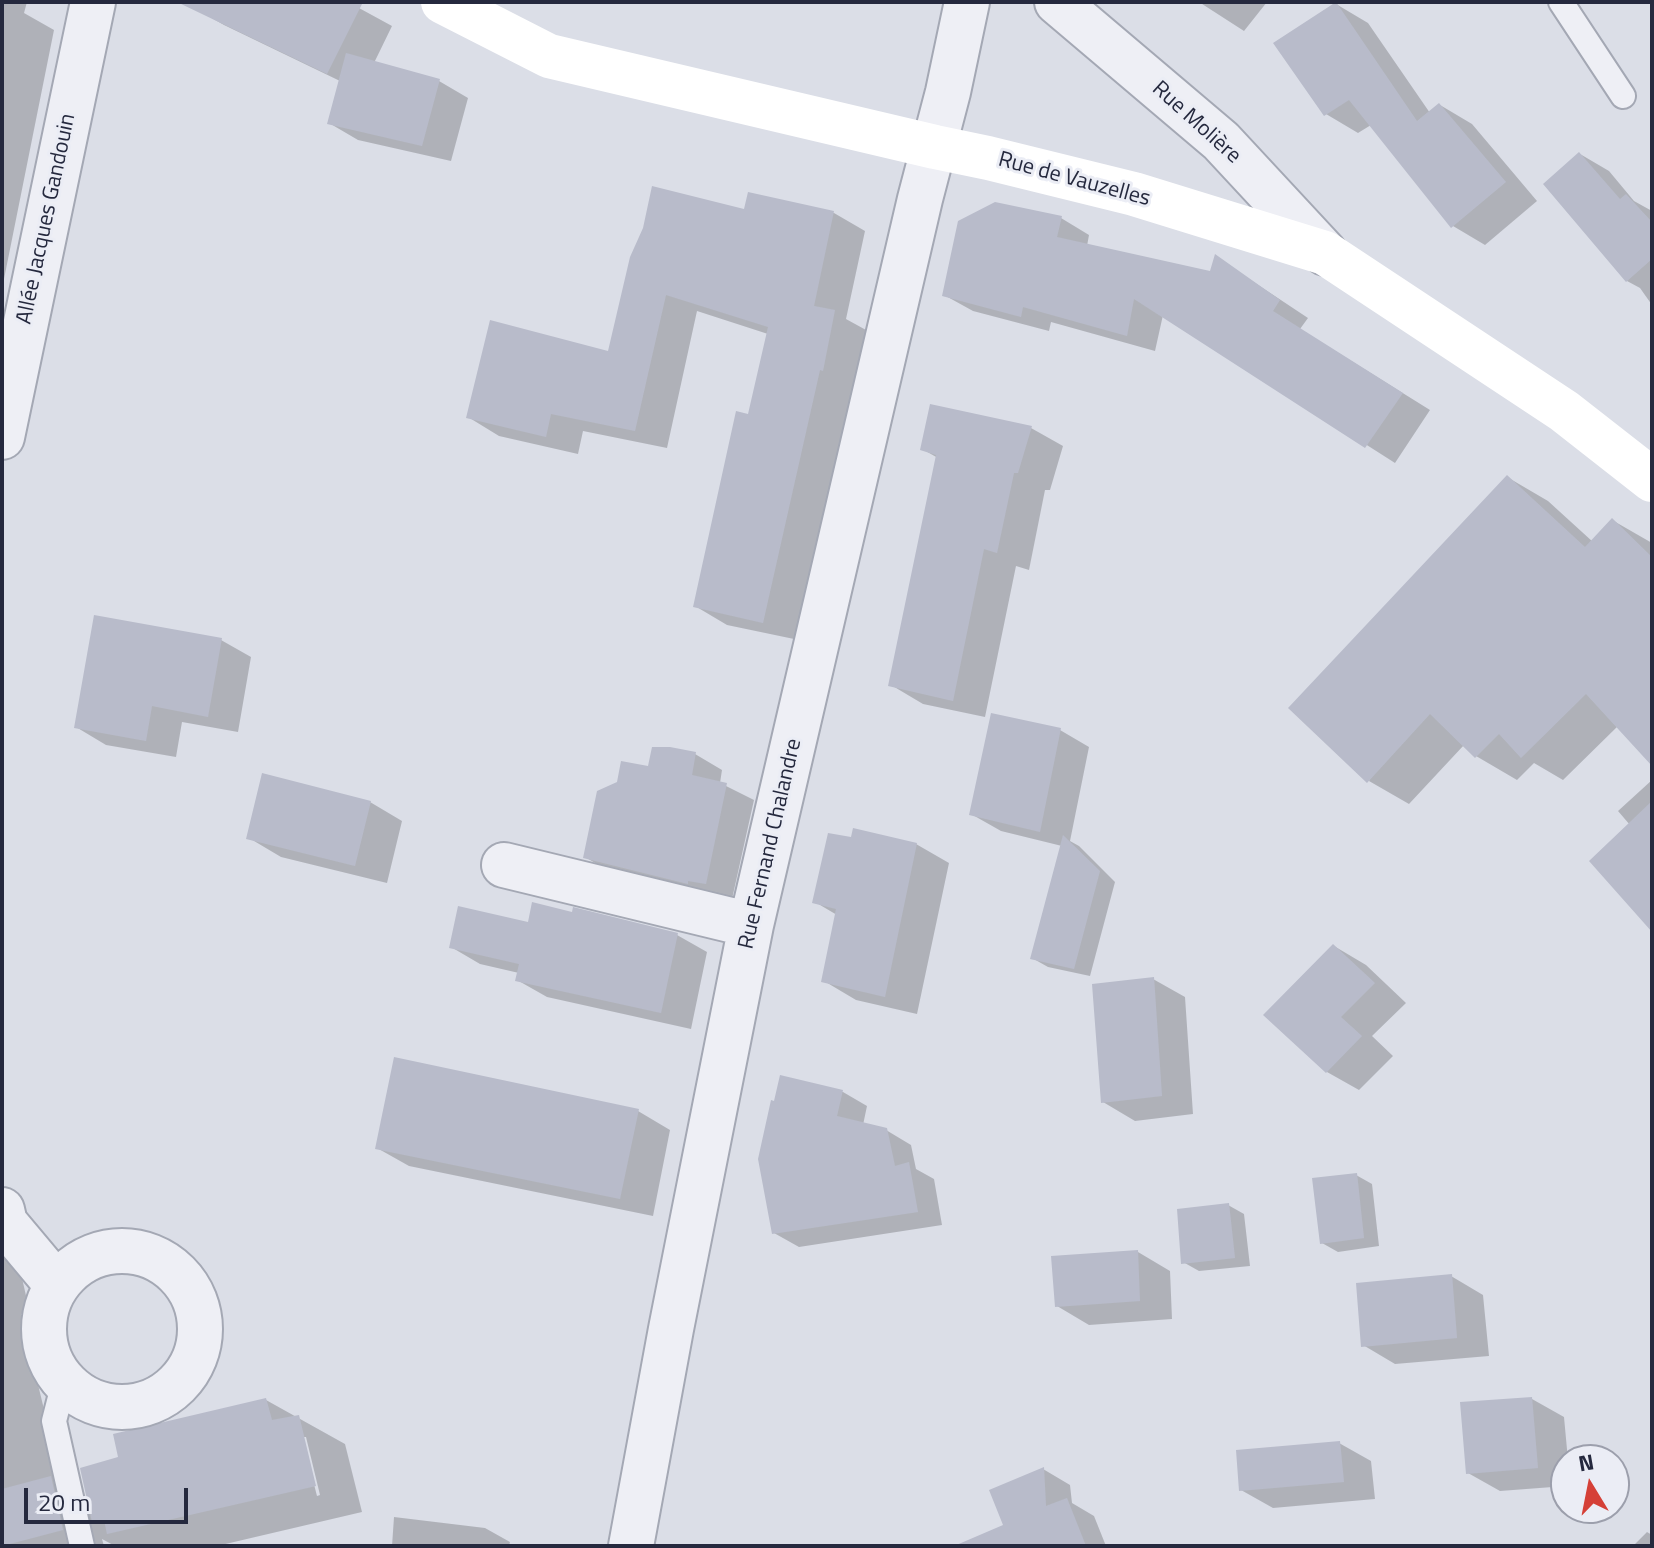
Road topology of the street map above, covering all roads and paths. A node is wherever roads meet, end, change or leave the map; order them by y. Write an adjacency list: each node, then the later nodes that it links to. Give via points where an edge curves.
1 (93, 2): 9 (street, Allée Jacques Gandouin)
2 (443, 2): 7 (main road, Rue de Vauzelles, via 549,56)
3 (967, 2): 7 (street, Rue Fernand Chalandre)
4 (1057, 2): 8 (street, Rue Molière, via 1221,141)
5 (1561, 2): 6 (lane)
6 (1623, 96)
7 (935, 147): 8 (main road, Rue de Vauzelles, via 1134,194); 12 (street, Rue Fernand Chalandre)
8 (1325, 253): 10 (main road, Rue de Vauzelles, via 1564,411)
9 (2, 437)
10 (1652, 480)
11 (504, 865): 12 (street)
12 (751, 925): 17 (street, Rue Fernand Chalandre)
13 (2, 1210): 14 (street, via 5,1223)
14 (57, 1285): 15 (street, via 46,1309 43,1335 50,1361); 15 (street, via 74,1267 97,1255 122,1250 147,1254 187,1285 198,1308 201,1333 182,1381 161,1398 136,1407 110,1407 85,1399)
15 (64, 1382): 16 (lane, via 54,1421)
16 (82, 1546)
17 (631, 1546)

